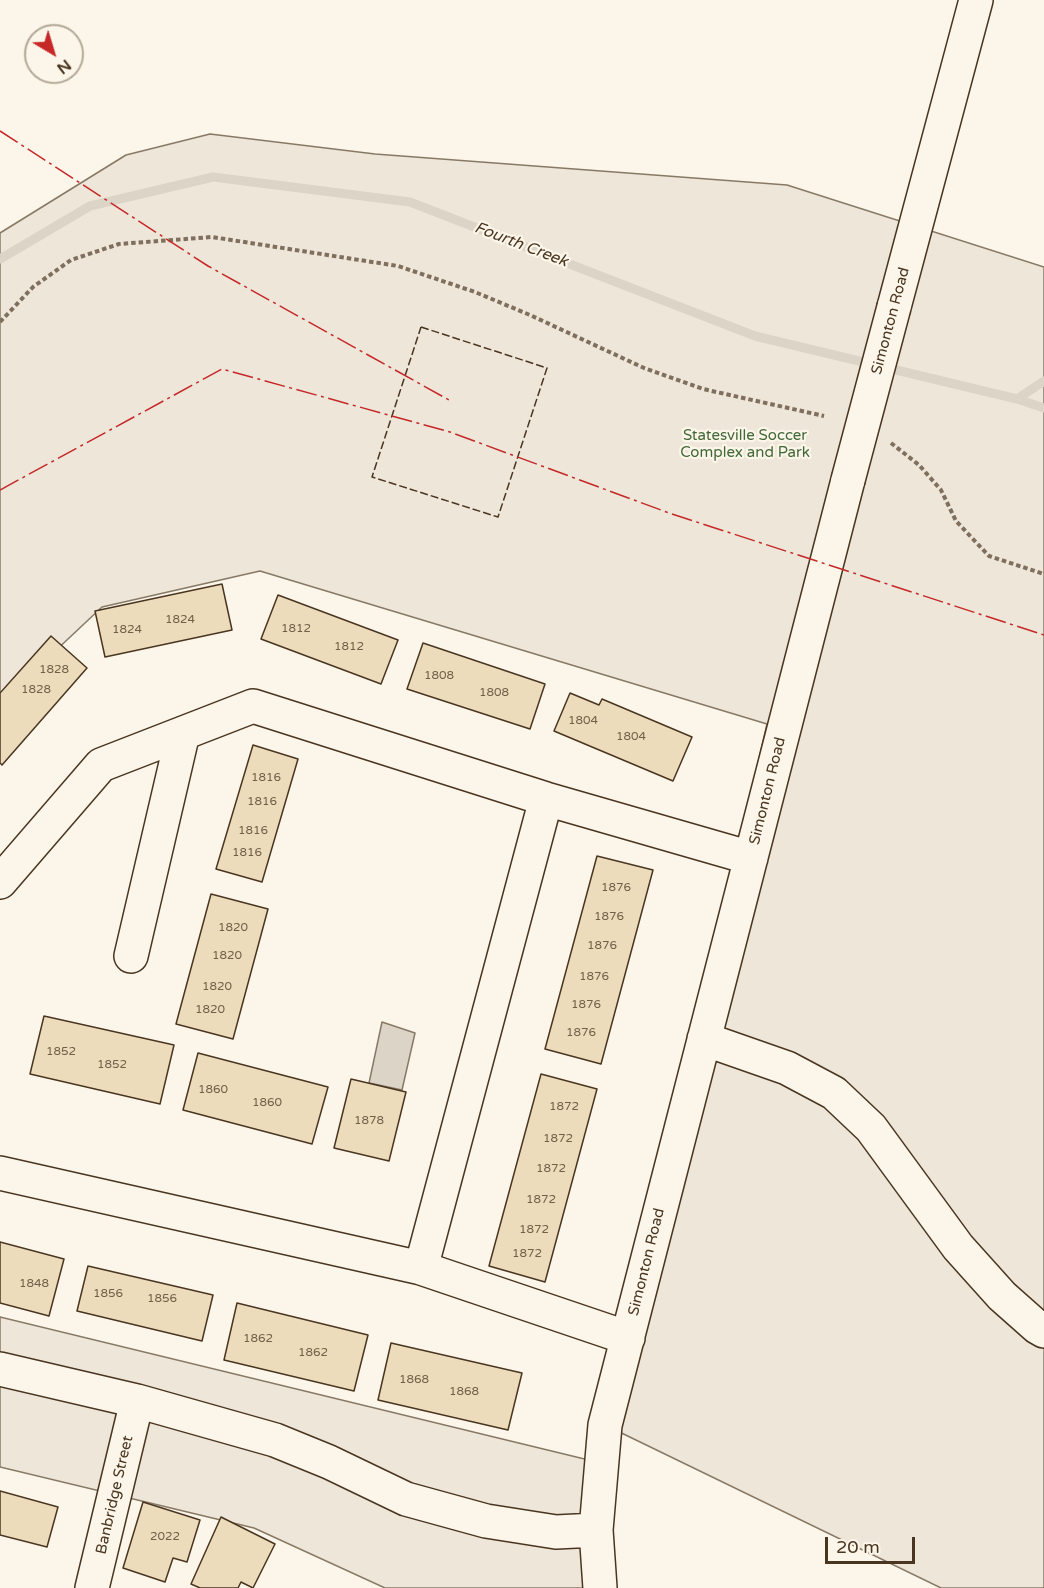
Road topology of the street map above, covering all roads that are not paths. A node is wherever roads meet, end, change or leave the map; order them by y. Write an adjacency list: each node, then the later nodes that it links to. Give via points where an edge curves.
1 (976, 0): 4 (street, Simonton Road, bridge)
2 (183, 733): 3 (street, via 253,706); 5 (street, via 101,765); 6 (street)
3 (546, 799): 4 (street); 9 (street)
4 (751, 858): 7 (street, Simonton Road)
5 (0, 882)
6 (131, 956)
7 (704, 1040): 10 (street, via 787,1068 834,1093 871,1128 958,1247 1002,1296); 11 (street, Simonton Road)
8 (0, 1173): 9 (street)
9 (421, 1268): 11 (street)
10 (1044, 1331)
11 (628, 1338): 14 (street, Simonton Road, via 605,1425)
12 (0, 1369): 13 (street)
13 (137, 1401): 14 (street, via 275,1440 406,1499 486,1521 555,1532); 15 (street, Banbridge Street)
14 (596, 1530): 16 (street, Simonton Road)
15 (92, 1588)
16 (600, 1588)

